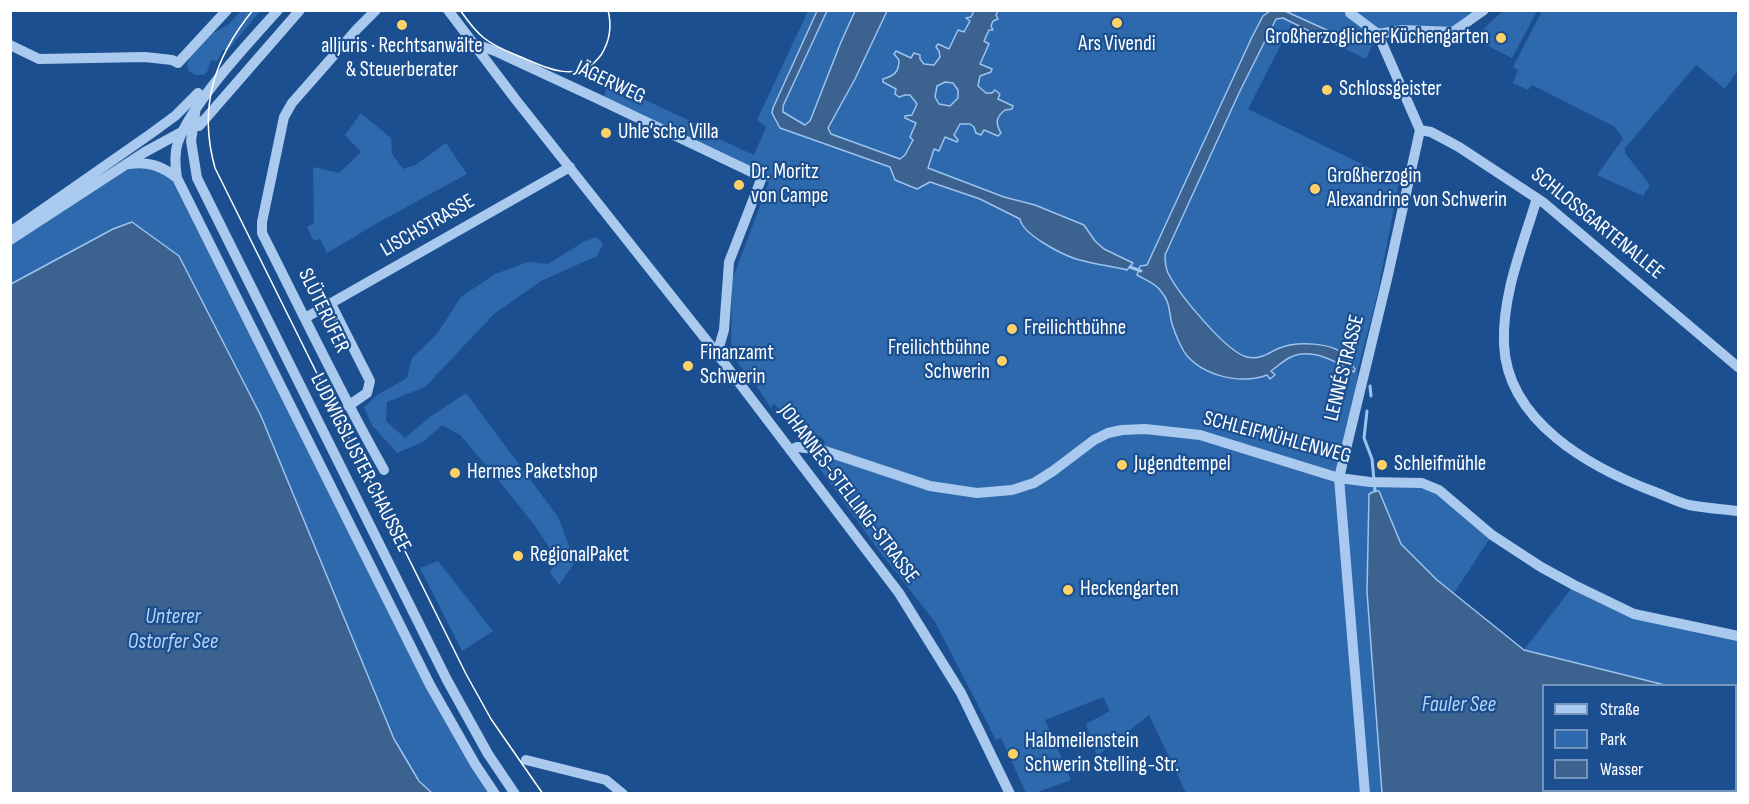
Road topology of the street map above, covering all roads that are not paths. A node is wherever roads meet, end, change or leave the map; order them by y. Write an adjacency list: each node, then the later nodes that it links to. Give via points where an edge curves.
1 (227, 10): 10 (street, via 178,63 145,57 39,59)
2 (278, 10): 11 (street)
3 (300, 10): 13 (street)
4 (376, 10): 28 (street, SLÜTERUFER, via 292,103 284,117 262,233)
5 (448, 10): 9 (street, JOHANNES-STELLING-STRASSE)
6 (1484, 10): 8 (street, via 1453,32 1402,30)
7 (1350, 13): 8 (street)
8 (1378, 34): 15 (street)
9 (472, 43): 21 (street, JOHANNES-STELLING-STRASSE); 29 (street, JÄGERWEG, via 762,177 729,262 724,330)
10 (10, 45)
11 (235, 60): 12 (street); 13 (street)
12 (198, 93): 13 (street); 17 (street); 18 (street)
13 (198, 117): 14 (street); 16 (street)
14 (187, 129): 16 (street, LUDWIGSLUSTER CHAUSSEE); 17 (street); 19 (street)
15 (1420, 130): 24 (street, SCHLOSSGARTENALLEE, via 1459,147); 34 (street, LENNÉSTRASSE)
16 (191, 141): 23 (street, LUDWIGSLUSTER CHAUSSEE)
17 (163, 142): 18 (street); 19 (street); 20 (street)
18 (137, 144): 25 (street)
19 (175, 152): 22 (street); 23 (street)
20 (126, 164): 22 (street, via 157,165); 26 (street)
21 (570, 167): 27 (street, LISCHSTRASSE); 29 (street, JOHANNES-STELLING-STRASSE)
22 (177, 178): 38 (street, LUDWIGSLUSTER CHAUSSEE, via 430,685)
23 (196, 178): 39 (street, LUDWIGSLUSTER CHAUSSEE, via 447,680)
24 (1537, 198): 30 (street, SCHLOSSGARTENALLEE); 35 (street, via 1506,307 1504,345 1510,375 1523,403 1571,450 1631,483 1689,504)
25 (10, 232)
26 (10, 240)
27 (331, 304): 28 (street, LISCHSTRASSE); 31 (street, SLÜTERUFER, via 370,381 367,393)
28 (305, 318): 31 (street, SLÜTERUFER)
29 (715, 351): 32 (street, JOHANNES-STELLING-STRASSE)
30 (1738, 367)
31 (348, 406): 33 (street, SLÜTERUFER)
32 (790, 450): 34 (street, SCHLEIFMÜHLENWEG, via 822,450 930,486 977,493 1012,490 1034,483 1108,433 1145,429 1200,435); 41 (street, JOHANNES-STELLING-STRASSE, via 875,560 930,641 970,710)
33 (384, 470)
34 (1339, 478): 36 (street, SCHLEIFMÜHLENWEG, via 1422,483 1439,489 1491,535 1574,585 1634,614); 42 (street, LENNÉSTRASSE)
35 (1738, 511)
36 (1738, 636)
37 (526, 760): 40 (street, via 606,780)
38 (495, 794)
39 (515, 794)
40 (623, 794)
41 (1010, 794)
42 (1365, 794)

